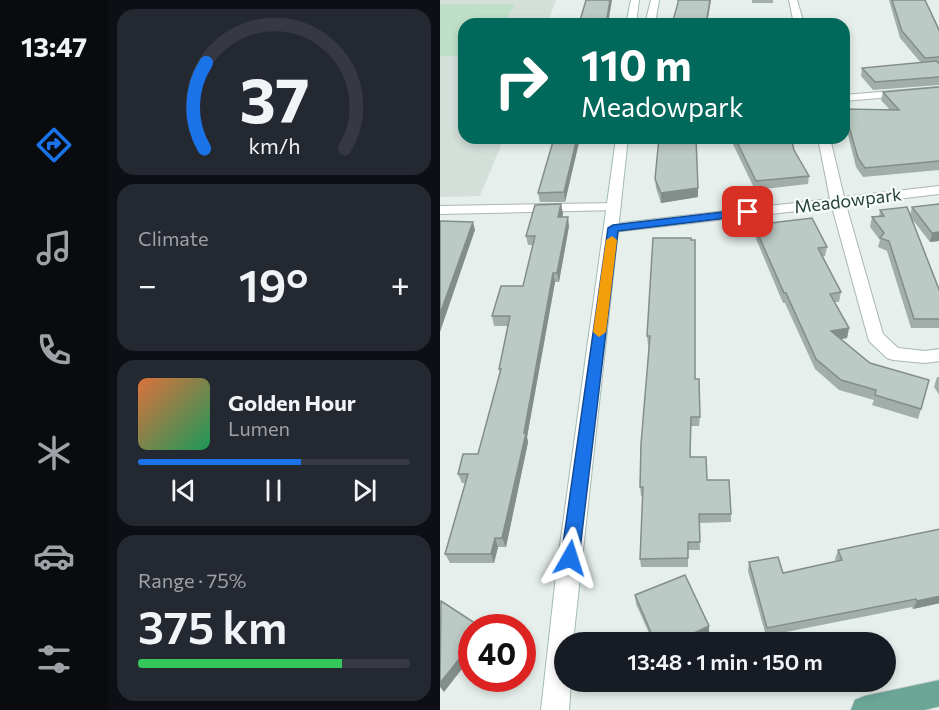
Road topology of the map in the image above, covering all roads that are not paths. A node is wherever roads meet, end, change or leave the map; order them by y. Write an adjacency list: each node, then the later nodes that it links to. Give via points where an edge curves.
1 (635, 0): 4 (street)
2 (655, 0): 5 (street)
3 (793, 0): 6 (street)
4 (632, 18)
5 (651, 18)
6 (797, 18)
7 (940, 90): 8 (street)
8 (850, 98)
9 (621, 144): 13 (street)
10 (825, 144): 12 (street)
11 (940, 190): 12 (street, Meadowpark)
12 (838, 202): 15 (street, Meadowpark); 16 (street, via 875,337 893,354)
13 (614, 207): 14 (street); 15 (street)
14 (440, 210)
15 (613, 228): 18 (street, via 575,515)
16 (940, 355)
17 (940, 693): 19 (main road)
18 (555, 710)
19 (865, 710)

